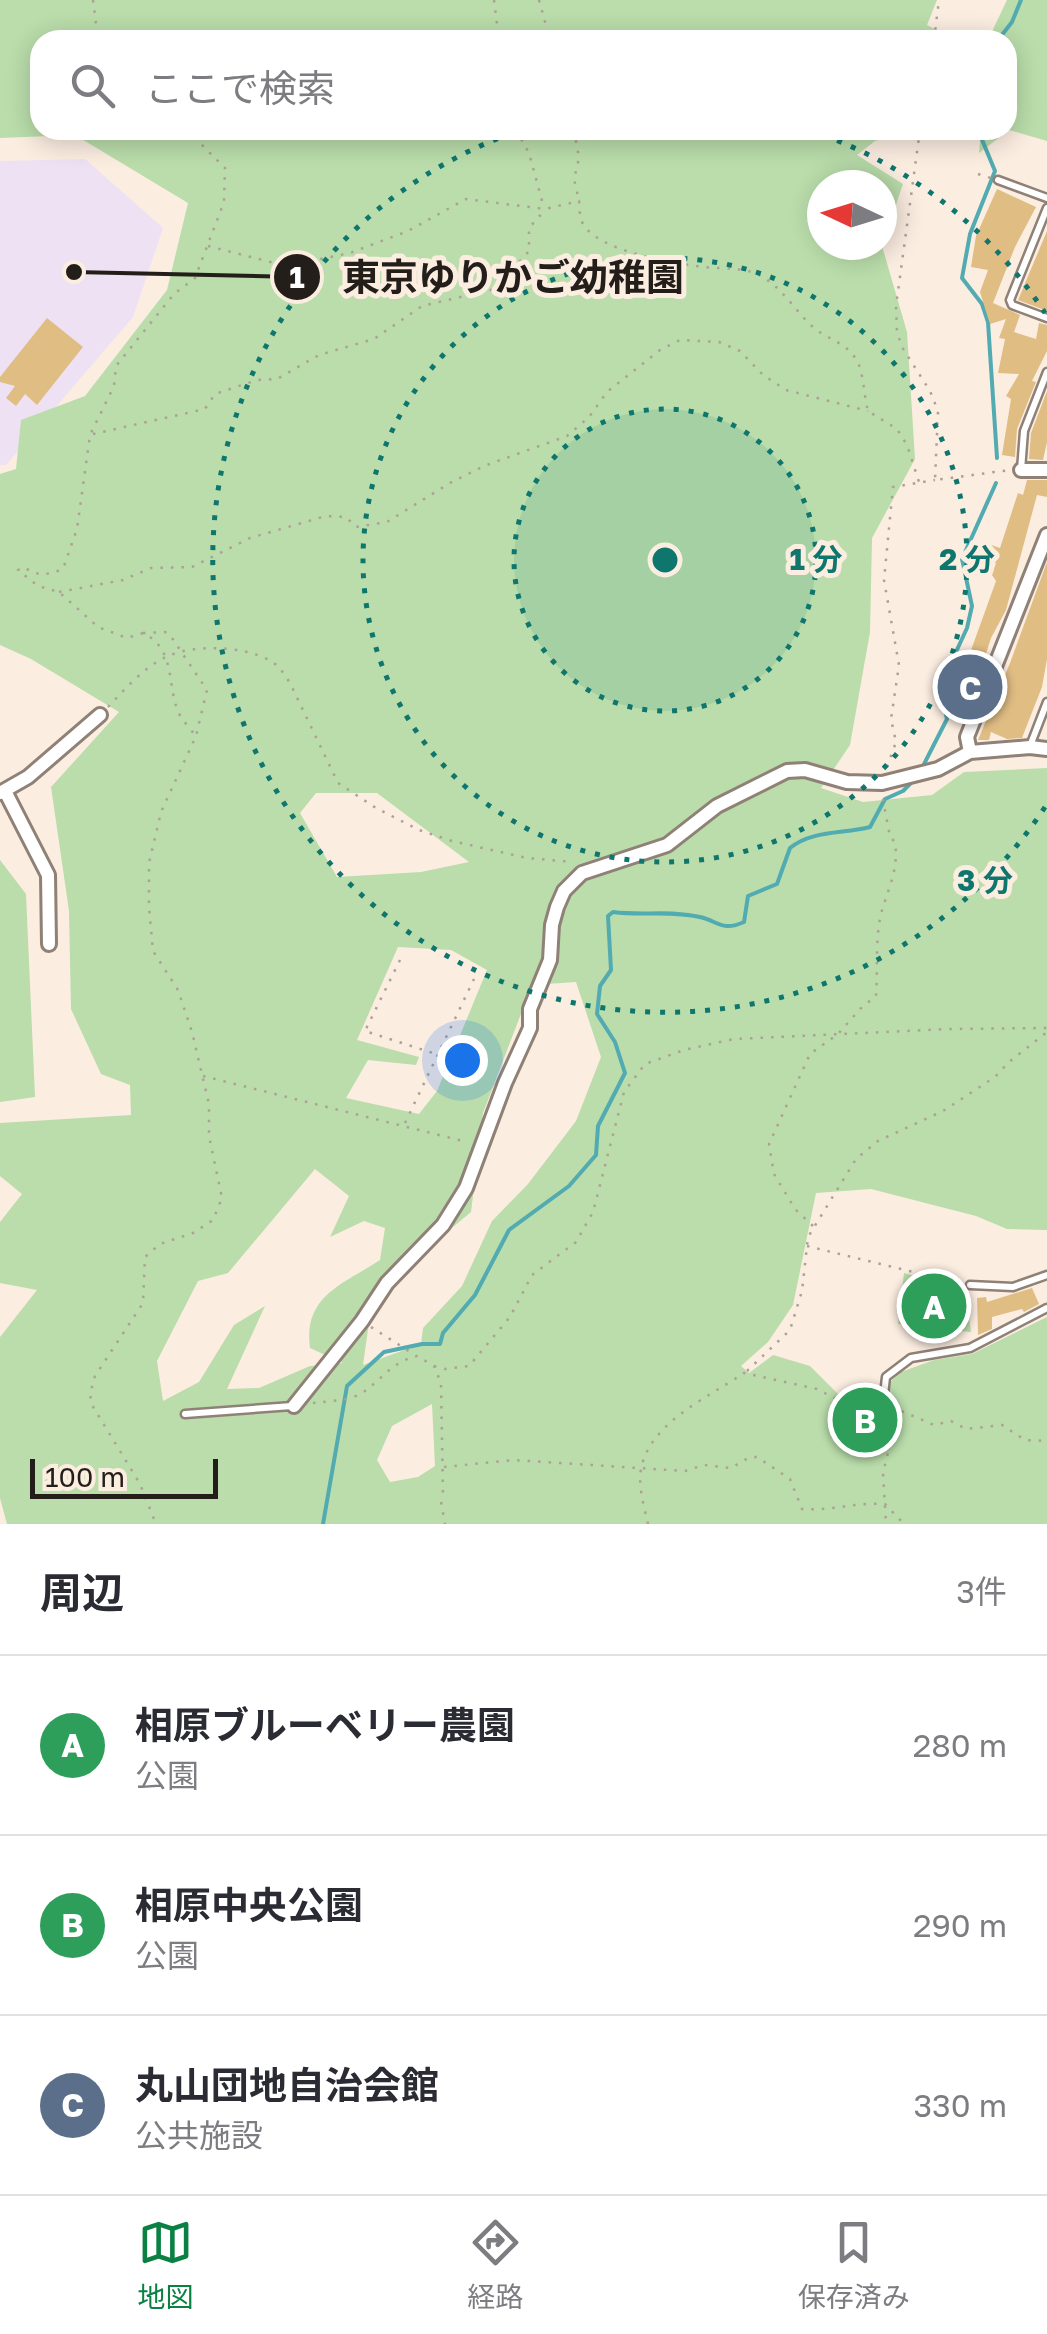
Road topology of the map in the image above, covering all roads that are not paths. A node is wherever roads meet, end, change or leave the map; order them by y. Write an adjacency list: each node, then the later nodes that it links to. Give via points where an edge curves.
1 (993, 179): 2 (lane)
2 (1047, 198)
3 (1047, 208): 4 (lane, via 1010,300)
4 (1047, 318)
5 (1047, 372): 6 (lane, via 1024,431)
6 (1021, 470): 7 (street)
7 (1047, 470)
8 (1047, 535): 9 (street)
9 (1042, 565): 14 (street, via 967,738)
10 (1047, 702): 12 (lane)
11 (100, 715): 15 (street)
12 (1030, 747): 13 (street); 14 (street)
13 (1047, 749)
14 (970, 752): 21 (street, via 882,783 787,771 718,806 666,845 573,881 552,925 550,960 530,1009 530,1028 466,1188)
15 (2, 792): 16 (street, via 48,874)
16 (49, 944)
17 (1047, 1275): 18 (lane, via 1013,1287)
18 (970, 1285)
19 (1047, 1308): 20 (lane, via 970,1348 911,1358 886,1377)
20 (883, 1404)
21 (294, 1406): 22 (lane)
22 (186, 1414)

